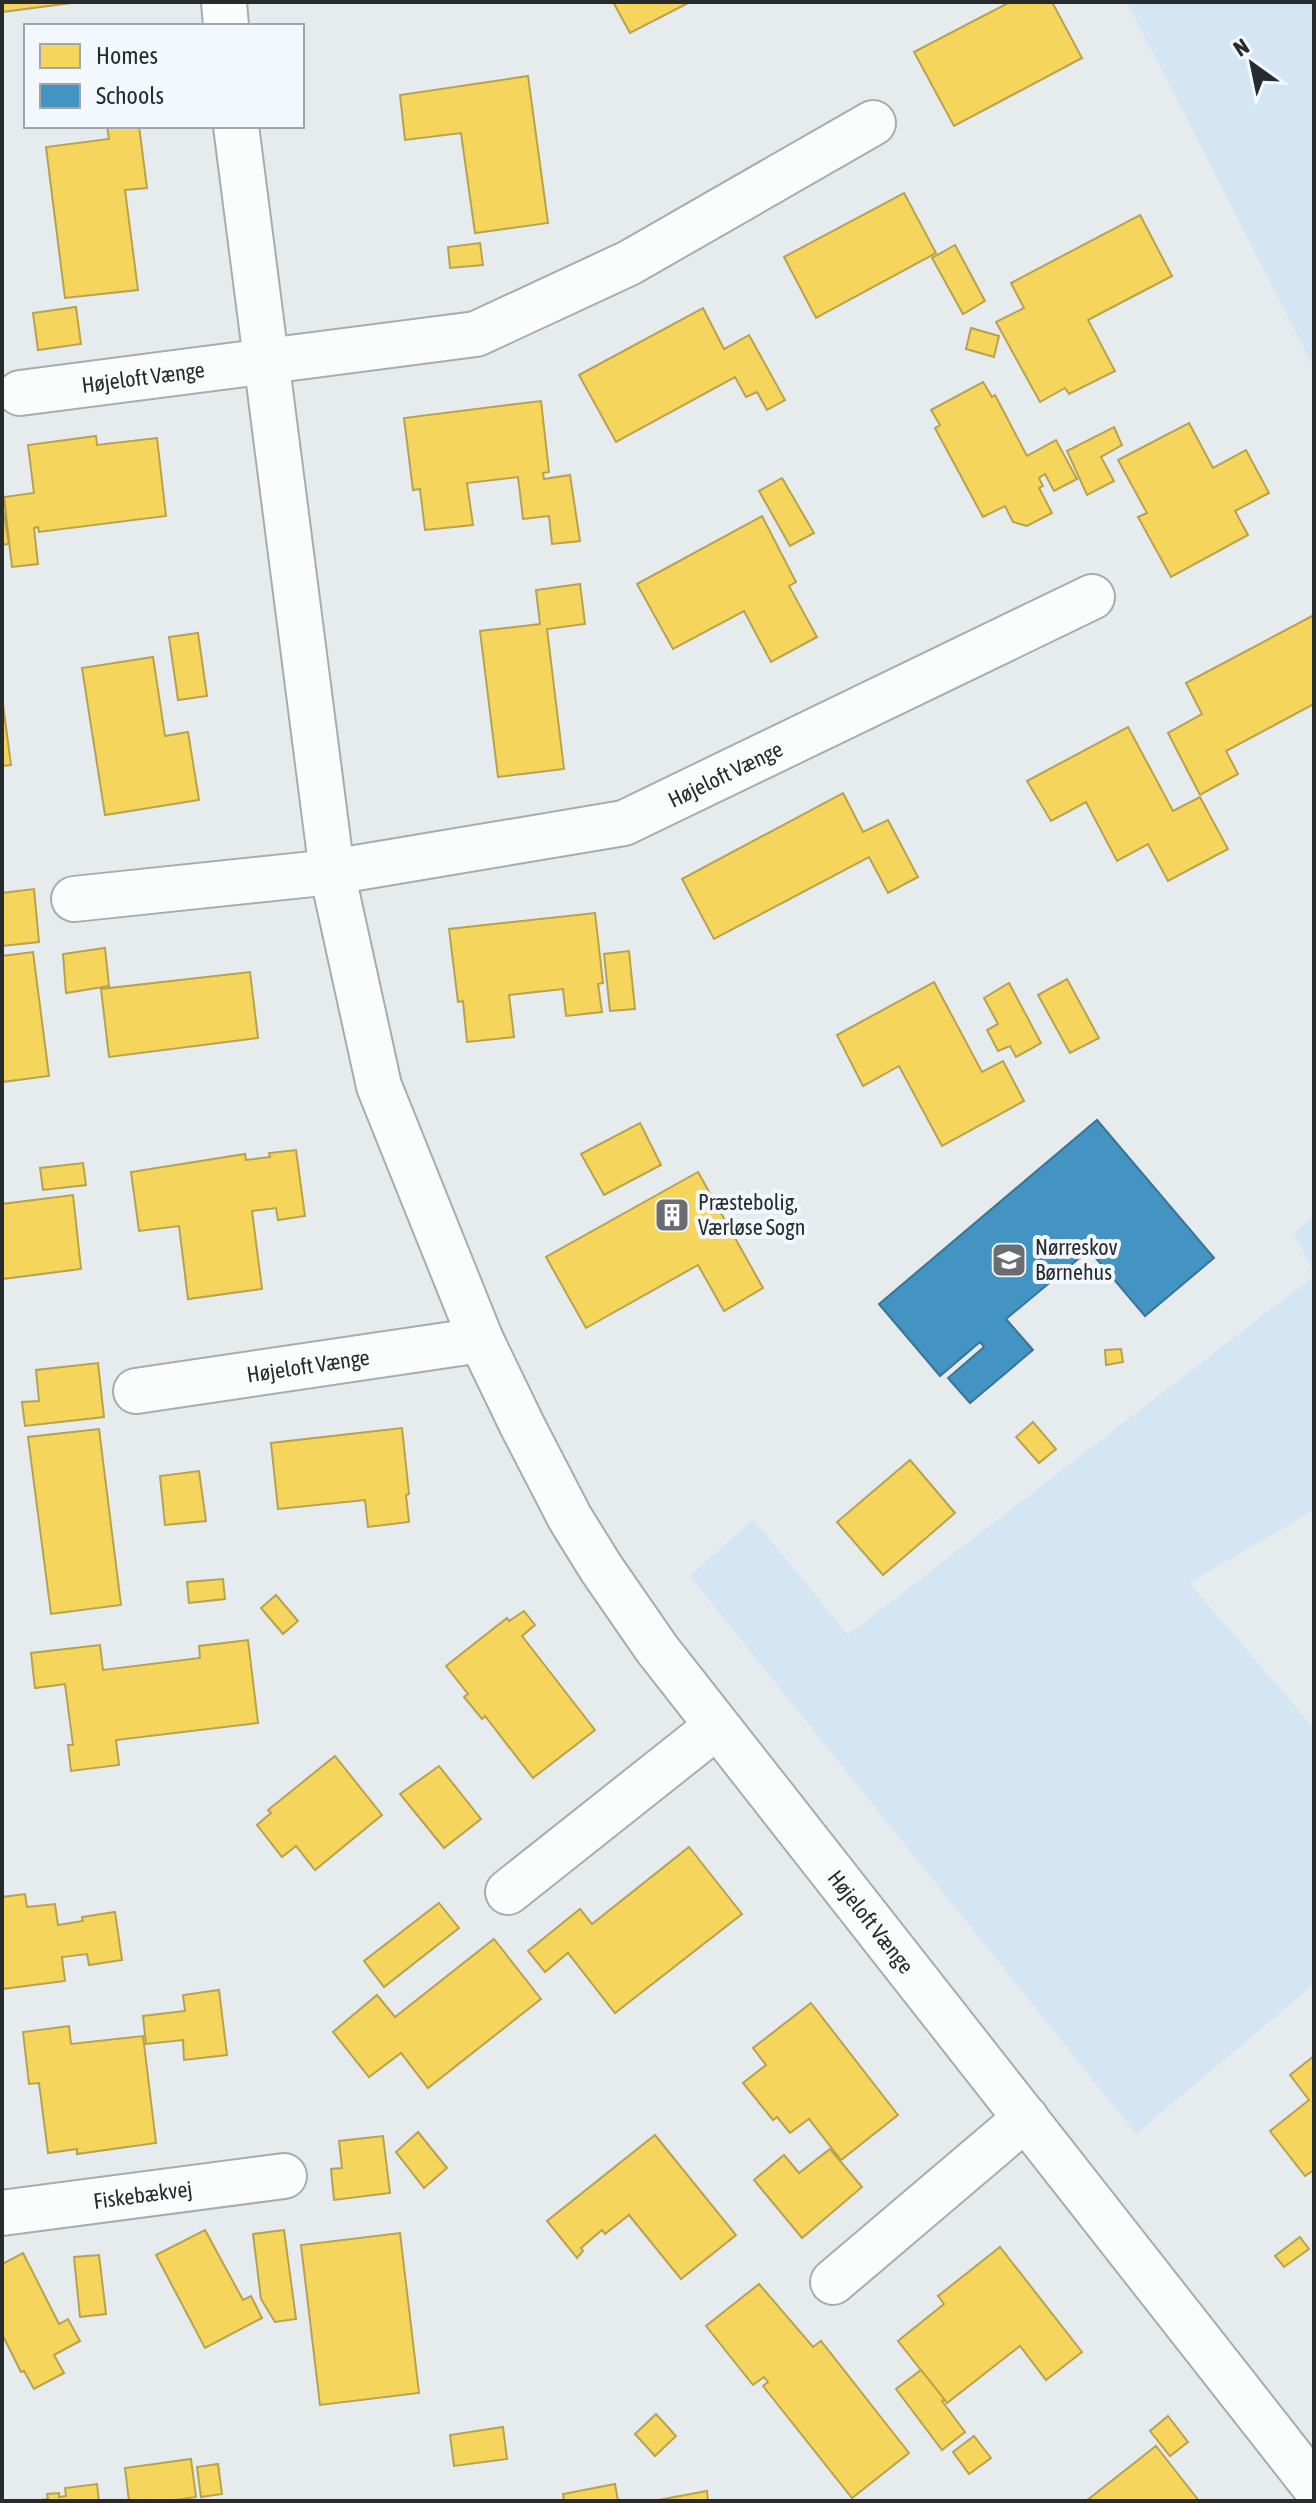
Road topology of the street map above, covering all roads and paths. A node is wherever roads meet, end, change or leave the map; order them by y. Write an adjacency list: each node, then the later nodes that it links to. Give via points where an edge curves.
1 (224, 2): 2 (street)
2 (226, 24)
3 (873, 123): 5 (street, Højeloft Vænge, via 629,263 476,334)
4 (236, 128): 5 (street, Højeloft Vænge)
5 (266, 360): 6 (street, Højeloft Vænge); 8 (street, Højeloft Vænge)
6 (20, 393)
7 (1092, 597): 8 (street, Højeloft Vænge, via 624,823)
8 (332, 872): 9 (street, Højeloft Vænge); 10 (street, Højeloft Vænge, via 379,1086)
9 (74, 899)
10 (481, 1340): 11 (street, Højeloft Vænge); 12 (street, Højeloft Vænge, via 593,1556)
11 (136, 1391)
12 (716, 1727): 13 (street); 14 (street, Højeloft Vænge)
13 (508, 1892)
14 (1026, 2118): 17 (street); 18 (street, Højeloft Vænge)
15 (284, 2176): 16 (street, Fiskebækvej)
16 (2, 2213)
17 (833, 2282)
18 (1314, 2486)

